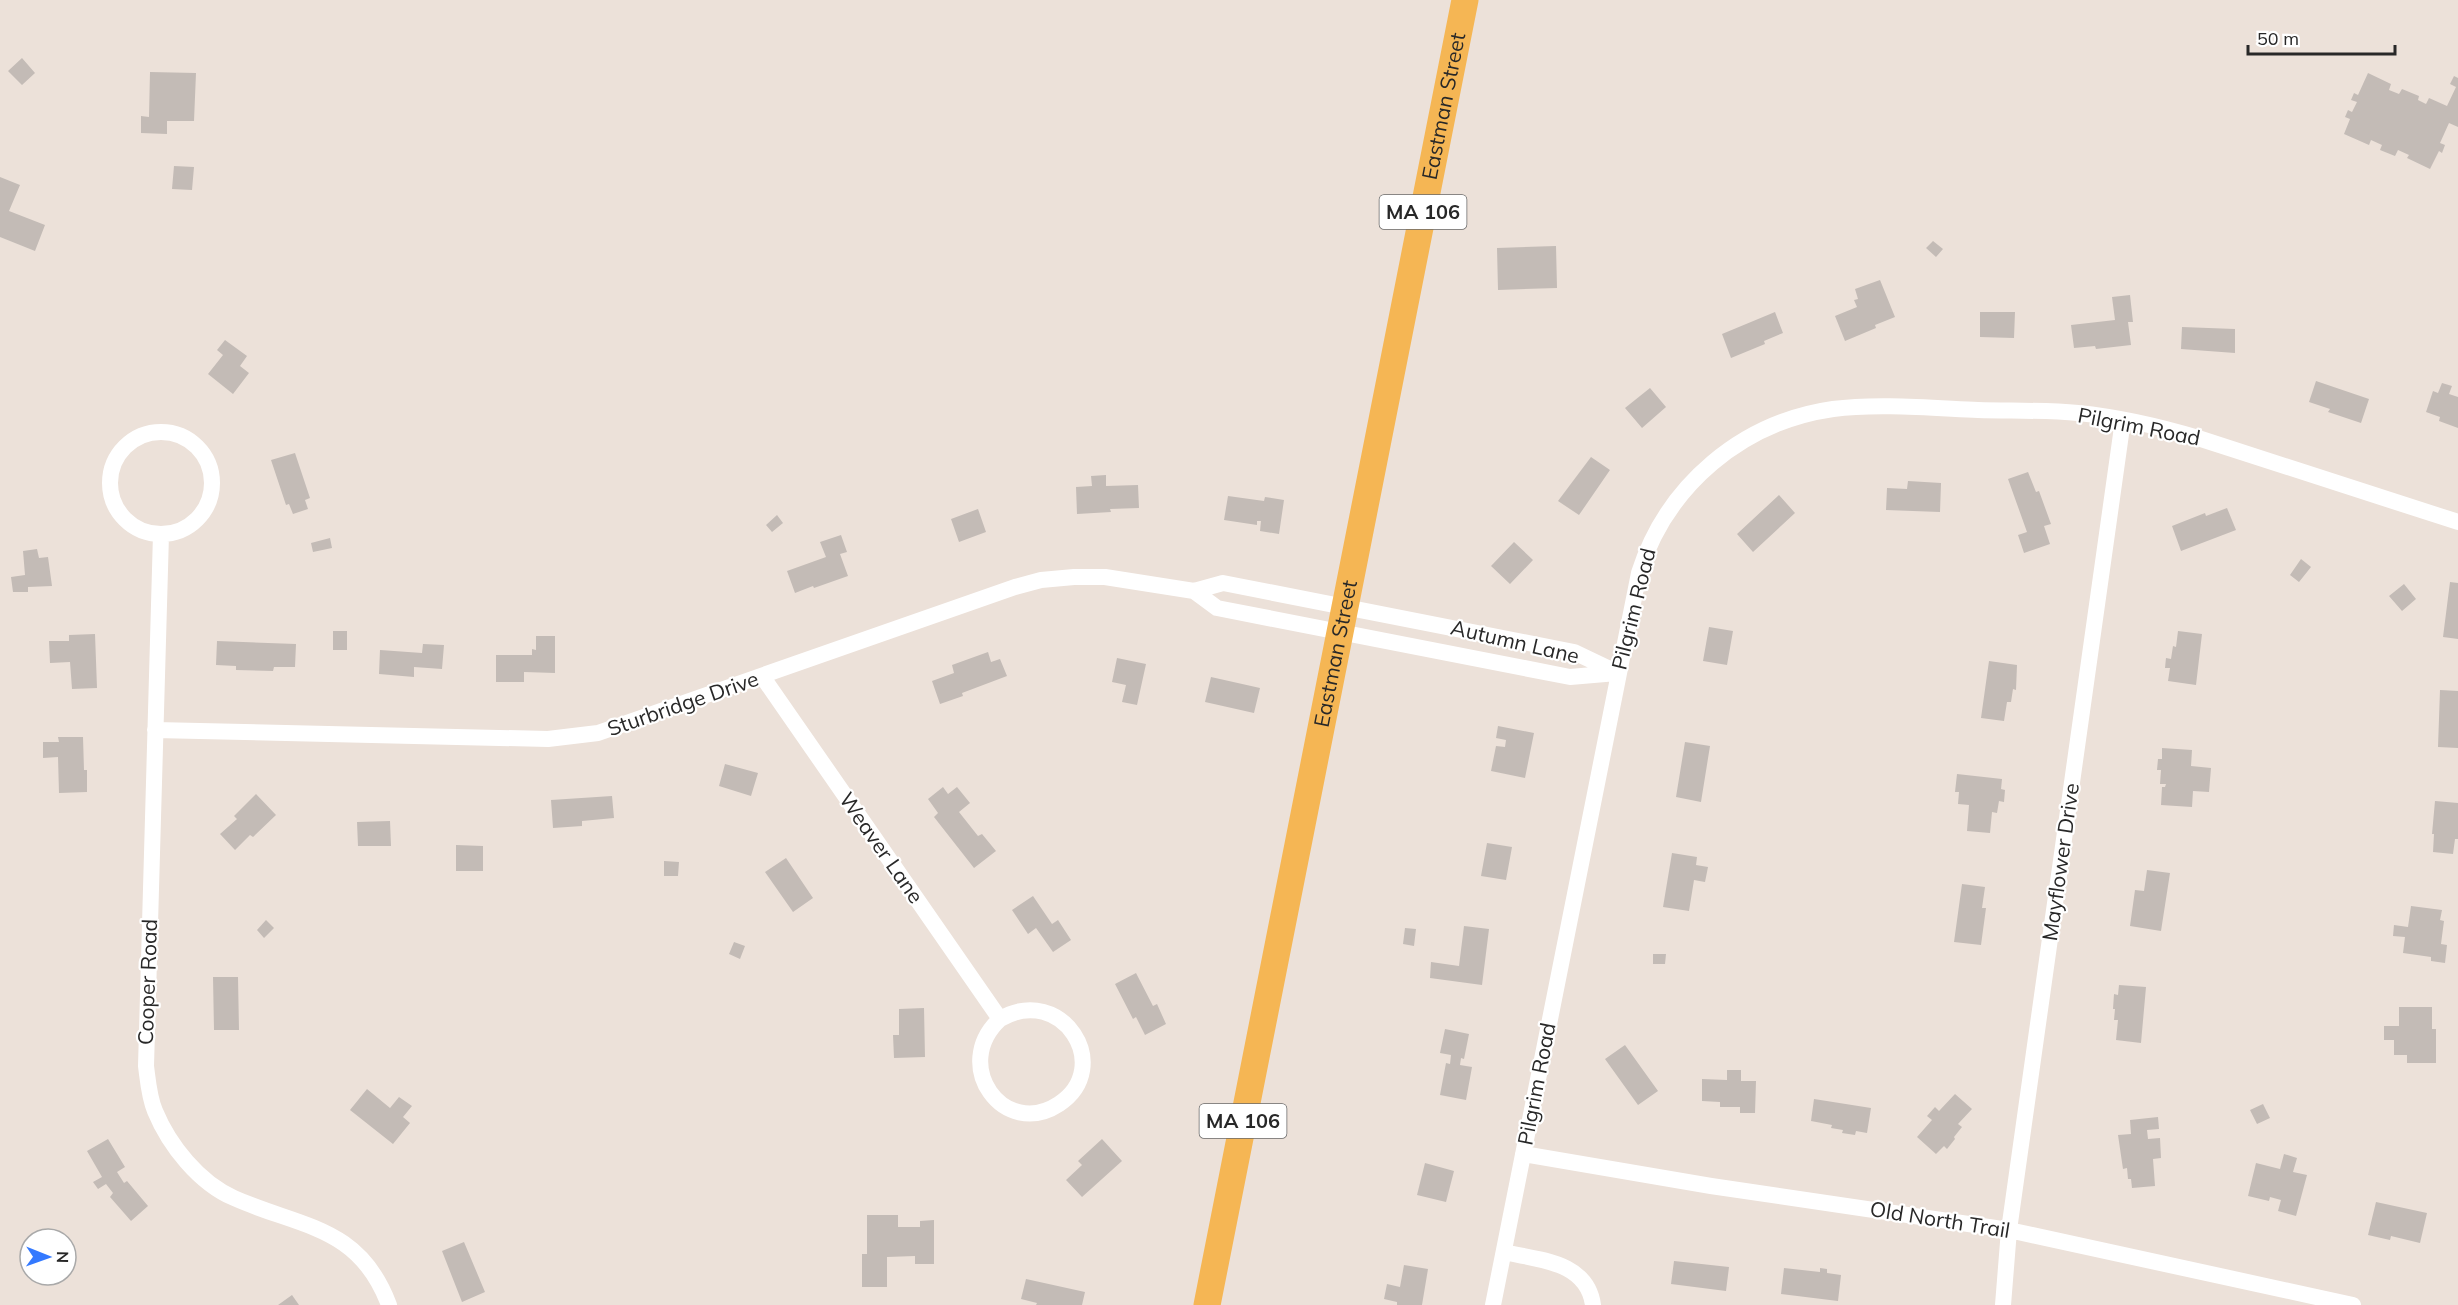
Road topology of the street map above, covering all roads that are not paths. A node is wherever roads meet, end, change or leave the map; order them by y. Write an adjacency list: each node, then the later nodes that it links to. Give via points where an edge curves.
1 (1465, 0): 6 (main road, Eastman Street / MA 106)
2 (2123, 420): 3 (street, Pilgrim Road, via 2198,438); 8 (street, Pilgrim Road, via 2078,413 1854,408 1795,417 1757,432 1705,468 1677,499 1654,534 1634,593); 13 (street, Mayflower Drive)
3 (2458, 522)
4 (161, 534): 4 (street, via 141,530 124,519 114,501 110,481 115,462 127,445 145,435 166,432 196,446 208,464 212,485 200,516 183,529); 10 (street, Cooper Road)
5 (1194, 591): 6 (street, Sturbridge Drive, via 1223,583); 7 (street, Sturbridge Drive, via 1217,608); 9 (street, Sturbridge Drive, via 1105,577 1041,580)
6 (1345, 606): 7 (main road, Eastman Street / MA 106); 8 (street, Autumn Lane, via 1574,652)
7 (1340, 632): 8 (street, Autumn Lane, via 1570,677); 16 (main road, Eastman Street / MA 106)
8 (1618, 673): 12 (street, Pilgrim Road)
9 (762, 676): 10 (street, Sturbridge Drive, via 627,724 574,737); 11 (street, Weaver Lane)
10 (155, 730): 15 (street, Cooper Road, via 146,1066 155,1112 181,1154 211,1185 231,1197 342,1240 369,1267)
11 (1000, 1019): 11 (street, via 1020,1011 1041,1011 1061,1019 1075,1035 1082,1067 1075,1087 1061,1103 1041,1112 1020,1112 1000,1103 986,1087 979,1056 986,1035)
12 (1523, 1154): 13 (street, Old North Trail); 14 (street, Pilgrim Road)
13 (2009, 1230): 19 (street, Mayflower Drive); 20 (street, Old North Trail)
14 (1504, 1252): 17 (street, Pilgrim Road); 18 (street, via 1568,1268 1584,1282)
15 (389, 1305)
16 (1207, 1305)
17 (1493, 1305)
18 (1593, 1305)
19 (2003, 1305)
20 (2353, 1305)

